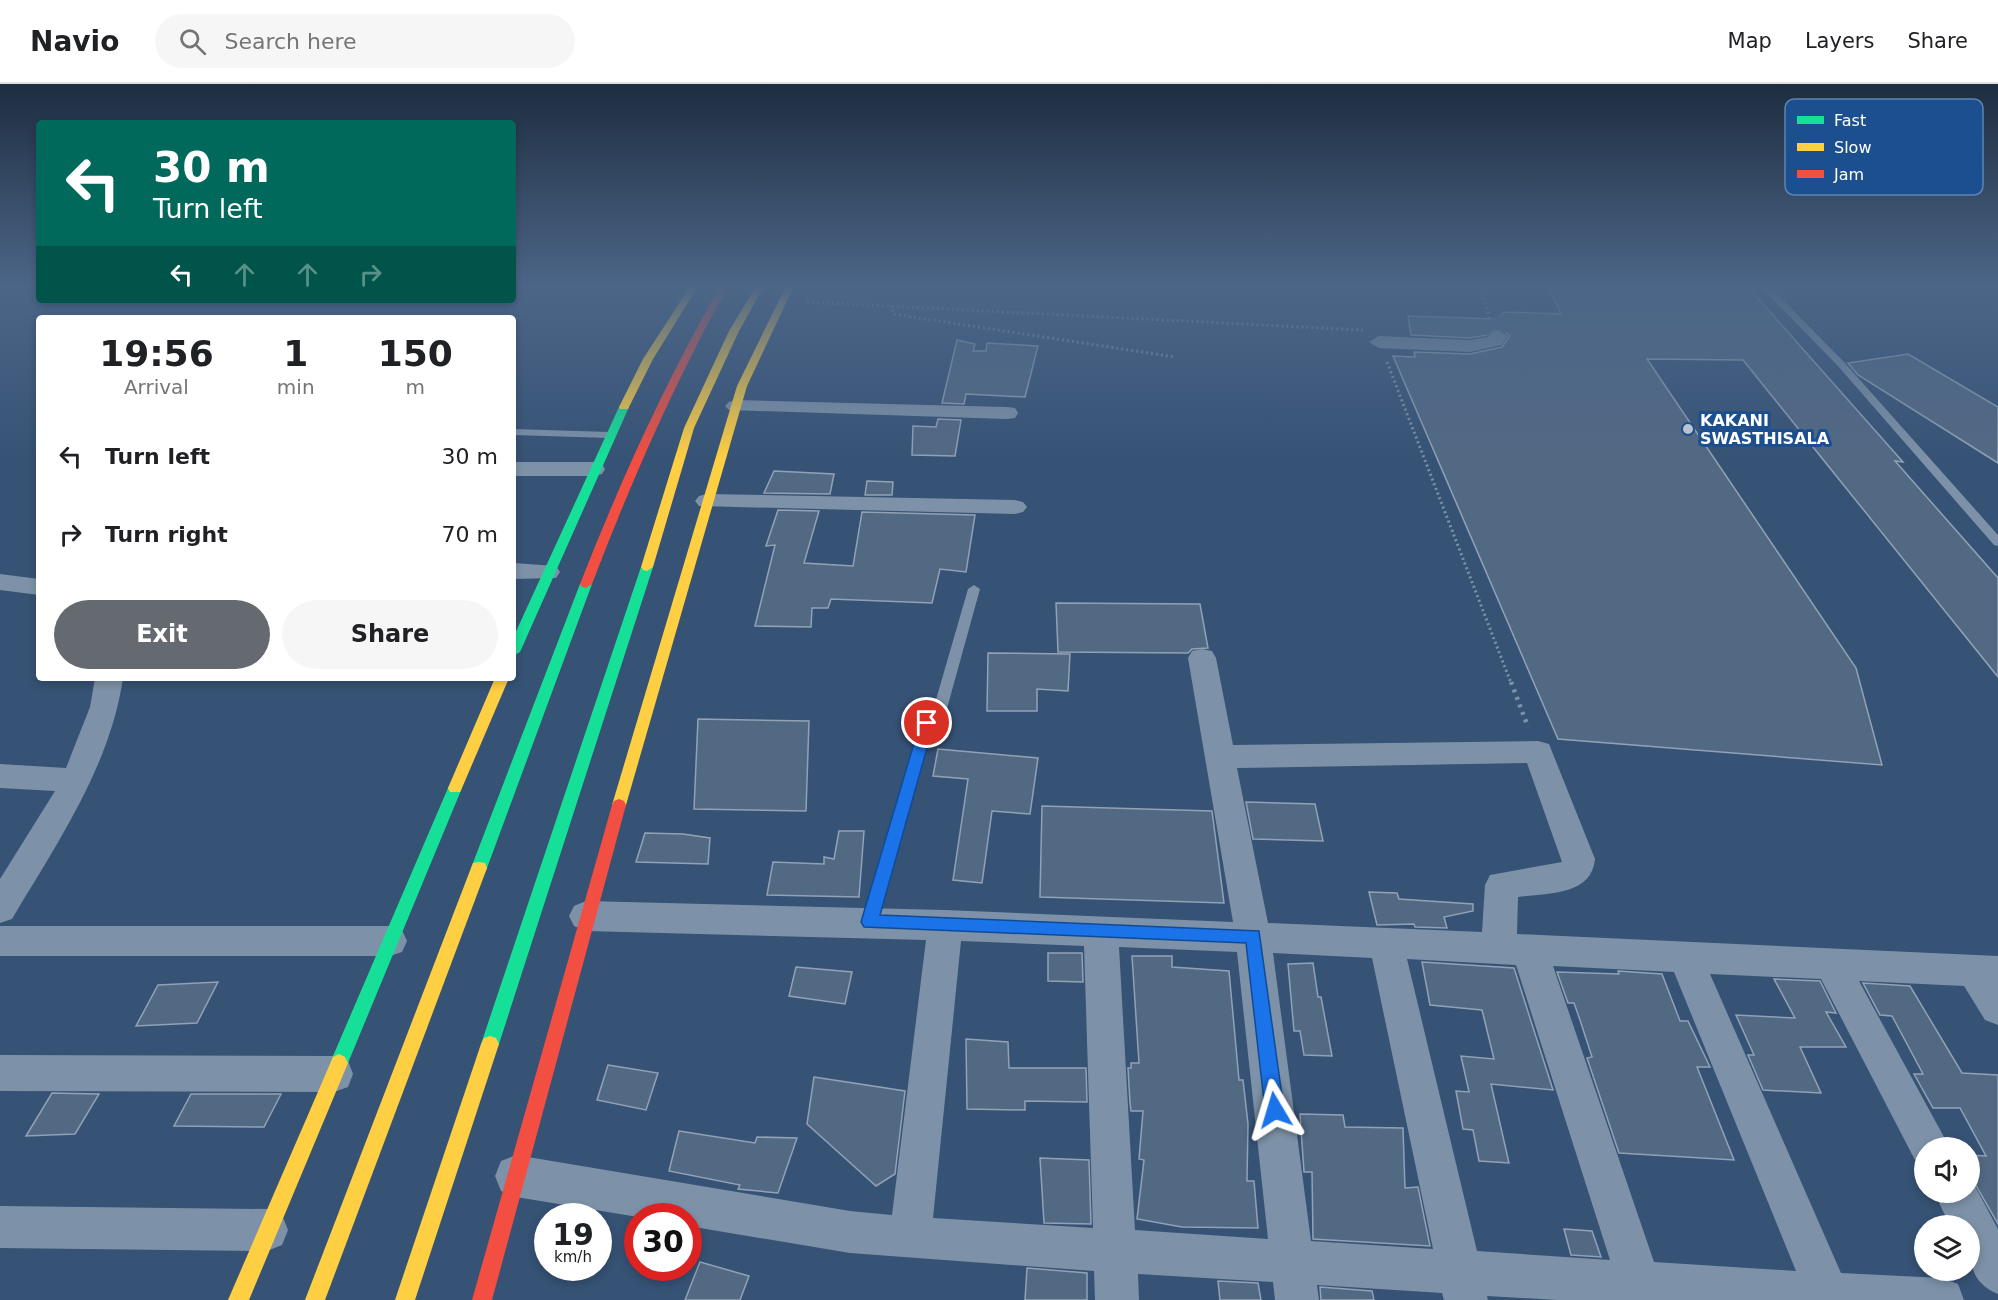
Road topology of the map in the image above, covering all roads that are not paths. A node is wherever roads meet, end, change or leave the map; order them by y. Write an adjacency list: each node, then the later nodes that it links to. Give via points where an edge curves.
1 (657, 345): 11 (main road)
2 (690, 345): 58 (main road, via 644,440 587,582)
3 (728, 345): 59 (main road, via 689,429)
4 (762, 345): 8 (main road)
5 (1458, 345): 6 (street)
6 (1476, 345)
7 (1822, 345): 16 (lane)
8 (736, 406): 9 (street); 14 (main road)
9 (1007, 413)
10 (516, 432): 11 (lane)
11 (610, 435): 13 (main road)
12 (516, 469): 13 (street)
13 (594, 469): 18 (main road)
14 (707, 501): 15 (street); 30 (main road)
15 (1015, 507)
16 (1998, 542)
17 (516, 571): 18 (street)
18 (547, 572): 22 (main road)
19 (0, 582): 20 (street)
20 (36, 587)
21 (974, 589): 31 (lane, via 939,712 927,723)
22 (516, 645)
23 (1202, 658): 26 (street)
24 (108, 681): 28 (street, via 97,730)
25 (501, 681): 36 (main road)
26 (1227, 757): 34 (street); 38 (street, via 1538,752 1579,859 1578,867 1568,876 1502,885 1499,936)
27 (0, 776): 28 (street)
28 (75, 780): 29 (street)
29 (0, 909)
30 (586, 916): 31 (street); 46 (main road)
31 (870, 922): 32 (street)
32 (945, 925): 33 (street); 50 (street)
33 (1101, 931): 34 (street); 51 (street)
34 (1254, 936): 37 (street); 53 (street)
35 (0, 941): 36 (street)
36 (390, 941): 44 (main road)
37 (1386, 943): 38 (street); 54 (street)
38 (1511, 948): 39 (street); 55 (street)
39 (1685, 957): 40 (street); 56 (street)
40 (1831, 964): 41 (street); 45 (street)
41 (1986, 971): 42 (street)
42 (1998, 1008)
43 (0, 1073): 44 (street)
44 (334, 1074): 49 (main road)
45 (1924, 1137)
46 (516, 1176): 50 (street, via 839,1231); 60 (main road)
47 (1961, 1203): 52 (street)
48 (0, 1227): 49 (street)
49 (267, 1230): 57 (main road)
50 (910, 1238): 51 (street)
51 (1115, 1249): 53 (street); 61 (street)
52 (1998, 1272)
53 (1294, 1280): 54 (street)
54 (1462, 1286): 55 (street)
55 (1642, 1291): 56 (street)
56 (1829, 1298): 62 (street)
57 (238, 1300)
58 (315, 1300)
59 (405, 1300)
60 (482, 1300)
61 (1117, 1300)
62 (1942, 1300)

